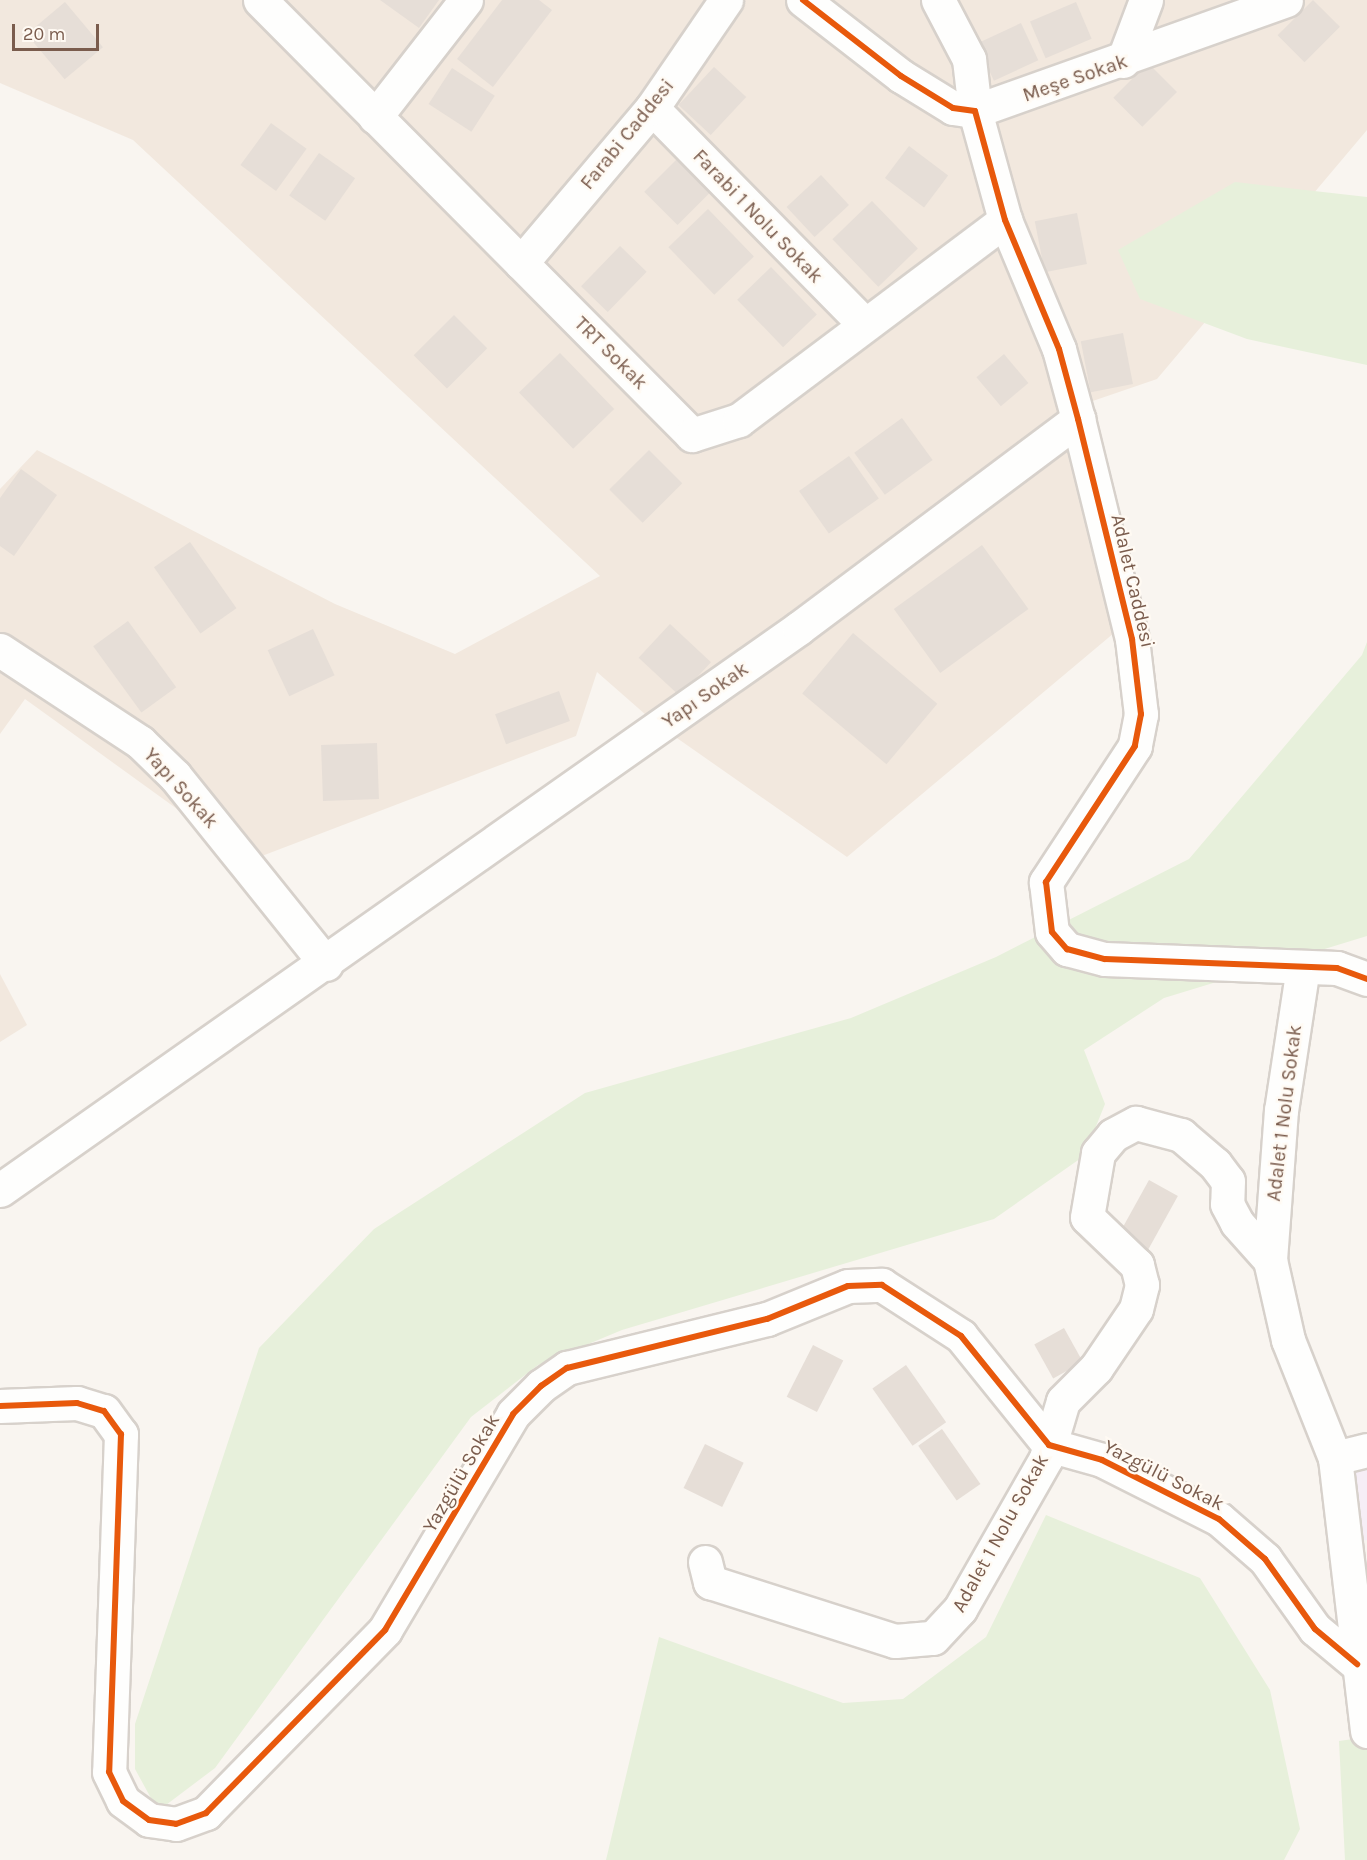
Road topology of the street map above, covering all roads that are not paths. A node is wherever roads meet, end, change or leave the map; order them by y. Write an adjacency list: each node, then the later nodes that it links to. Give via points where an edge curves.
1 (260, 0): 11 (street, TRT Sokak)
2 (466, 0): 11 (street)
3 (726, 0): 9 (street, Farabi Caddesi)
4 (803, 0): 10 (street, via 901,76 953,108)
5 (938, 0): 10 (street, via 969,59)
6 (1146, 0): 8 (street)
7 (1286, 0): 8 (street, Meşe Sokak)
8 (1124, 61): 10 (street, Meşe Sokak)
9 (652, 108): 13 (street, Farabi Caddesi); 14 (street, Farabi 1 Nolu Sokak)
10 (975, 111): 12 (street, Adalet Caddesi)
11 (375, 117): 13 (street, TRT Sokak)
12 (1005, 220): 14 (street, TRT Sokak); 15 (street, Adalet Caddesi, via 1059,350)
13 (521, 263): 14 (street, TRT Sokak, via 692,435 739,420)
14 (864, 324)
15 (1078, 419): 17 (street, Yapı Sokak, via 799,628); 18 (street, Adalet Caddesi, via 1132,639 1141,714 1135,746 1046,882 1052,932 1067,949 1105,959)
16 (0, 650): 17 (street, Yapı Sokak, via 50,678 147,749)
17 (326, 964): 20 (street, Yapı Sokak)
18 (1303, 967): 19 (street, Adalet Caddesi, via 1337,968); 21 (street, Adalet 1 Nolu Sokak, via 1281,1110)
19 (1367, 979)
20 (1, 1186)
21 (1270, 1260): 23 (street, Adalet 1 Nolu Sokak, via 1237,1223 1227,1204 1228,1180 1181,1135 1136,1123 1113,1135 1098,1153 1089,1177 1087,1217 1137,1266 1142,1285 1136,1309 1096,1368 1063,1401); 25 (street, Adalet 1 Nolu Sokak, via 1288,1340)
22 (0, 1406): 23 (street, Yazgülü Sokak, via 77,1403 104,1411 121,1434 109,1772 123,1801 148,1820 176,1824 207,1813 385,1630 513,1414 567,1368 767,1319 848,1286 882,1286 961,1336)
23 (1049, 1445): 26 (street, Adalet 1 Nolu Sokak, via 960,1609 933,1638 895,1641 710,1582); 27 (street, Yazgülü Sokak, via 1102,1460 1219,1519 1265,1559 1315,1629)
24 (1367, 1450): 25 (street)
25 (1335, 1458): 27 (street, via 1352,1568)
26 (705, 1562)
27 (1357, 1664): 28 (street)
28 (1367, 1731)

